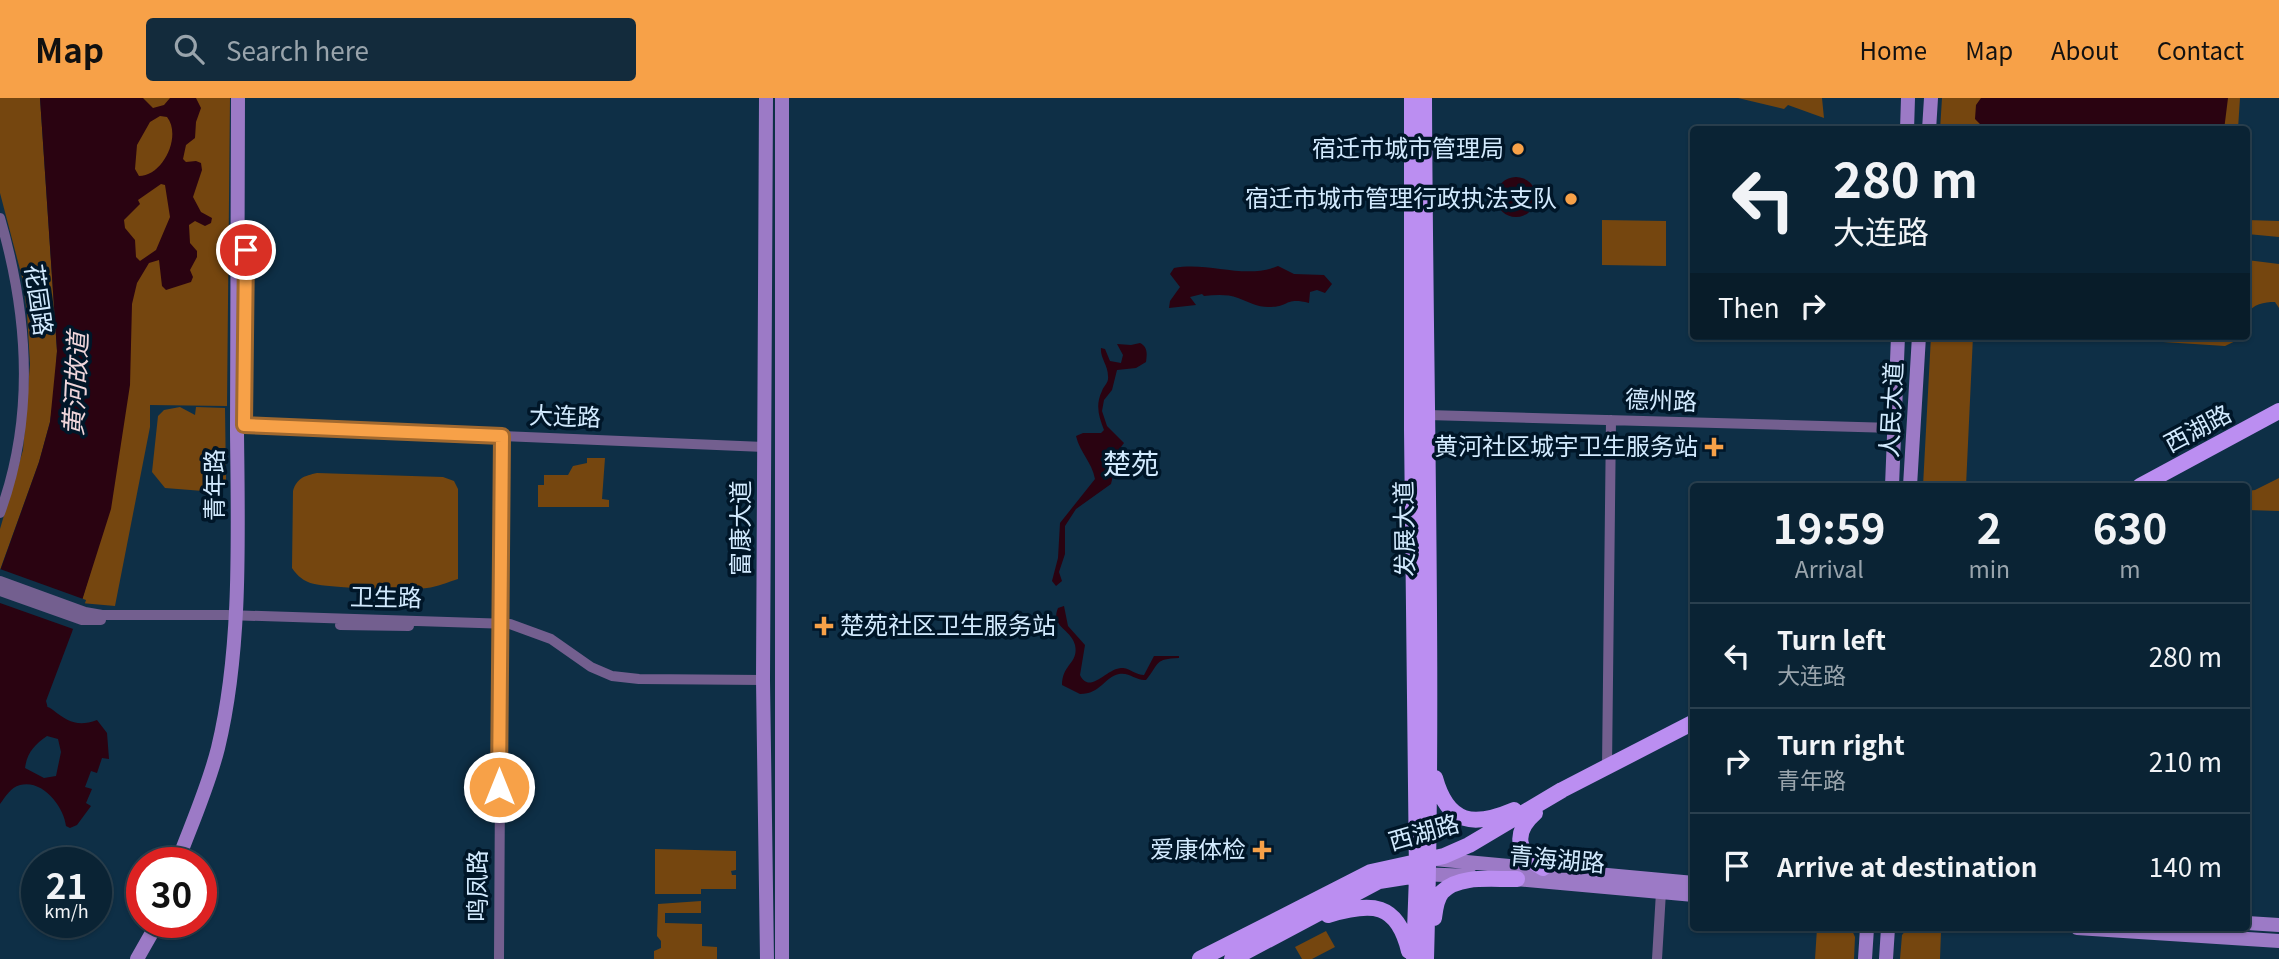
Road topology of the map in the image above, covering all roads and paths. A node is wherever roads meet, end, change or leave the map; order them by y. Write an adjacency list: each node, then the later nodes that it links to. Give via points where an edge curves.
1 (238, 98): 17 (street, 青年路)
2 (248, 98): 17 (street, 青年路)
3 (766, 98): 20 (street, 富康大道)
4 (782, 98): 58 (street, 富康大道)
5 (1412, 98): 35 (main road, 发展大道)
6 (1424, 98): 15 (main road, 发展大道)
7 (1908, 98): 9 (street)
8 (1931, 98): 10 (street)
9 (1907, 126)
10 (1929, 126)
11 (0, 218): 24 (street, 花园路, via 15,278 23,396 18,448)
12 (1898, 340): 18 (street, 人民大道)
13 (1919, 340): 22 (street, 人民大道)
14 (2279, 411): 23 (main road, 西湖路)
15 (1427, 415): 16 (street, 德州路); 32 (main road, 发展大道)
16 (1611, 420): 18 (street, 德州路); 33 (street)
17 (241, 425): 19 (street, 大连路); 28 (street, 青年路)
18 (1894, 428): 21 (street, 人民大道)
19 (502, 436): 20 (street, 大连路); 29 (street, 鸣凤路)
20 (765, 447): 30 (street, 富康大道)
21 (1892, 483)
22 (1910, 483)
23 (2146, 483)
24 (0, 513)
25 (0, 580): 27 (street, 卫生路)
26 (0, 591): 27 (street, 卫生路)
27 (83, 616): 28 (street, 卫生路)
28 (238, 619): 29 (street, 卫生路); 36 (street, 青年路, via 218,748); 37 (street, 青年路, via 235,692 225,748)
29 (499, 625): 30 (street, 卫生路, via 517,625 544,635 612,676); 56 (street, 鸣凤路)
30 (763, 682): 57 (street, 富康大道)
31 (1690, 724): 33 (main road, 西湖路)
32 (1431, 729): 34 (main road, via 1438,789 1451,810 1463,818 1487,820); 38 (main road, 发展大道)
33 (1607, 767): 34 (main road, 西湖路)
34 (1562, 790): 38 (main road, 西湖路); 39 (main road, via 1526,821 1521,831 1524,855)
35 (1415, 814): 38 (main road, 发展大道); 40 (main road, via 1402,852)
36 (183, 847)
37 (191, 847)
38 (1423, 867): 39 (street, 青海湖路); 40 (main road, 西湖路); 41 (street, 青海湖路); 47 (main road, 西湖路, via 1379,881); 61 (main road, 发展大道); 62 (main road, 发展大道)
39 (1543, 868): 42 (street, 青海湖路)
40 (1371, 872): 59 (main road, 西湖路)
41 (1517, 879): 43 (street, 青海湖路); 62 (main road, via 1466,881 1442,893)
42 (1690, 883)
43 (1661, 892): 44 (street, 青海湖路); 63 (street)
44 (1690, 895)
45 (2250, 923): 46 (street)
46 (2279, 925)
47 (1290, 928): 60 (main road, 西湖路); 61 (main road, via 1351,909 1380,909 1399,923)
48 (1867, 931): 64 (street)
49 (1888, 931): 65 (street)
50 (2124, 931): 53 (street)
51 (140, 938): 54 (street)
52 (149, 938): 55 (street)
53 (2279, 941)
54 (128, 959)
55 (137, 959)
56 (499, 959)
57 (767, 959)
58 (782, 959)
59 (1200, 959)
60 (1232, 959)
61 (1412, 959)
62 (1427, 959)
63 (1657, 959)
64 (1865, 959)
65 (1886, 959)

